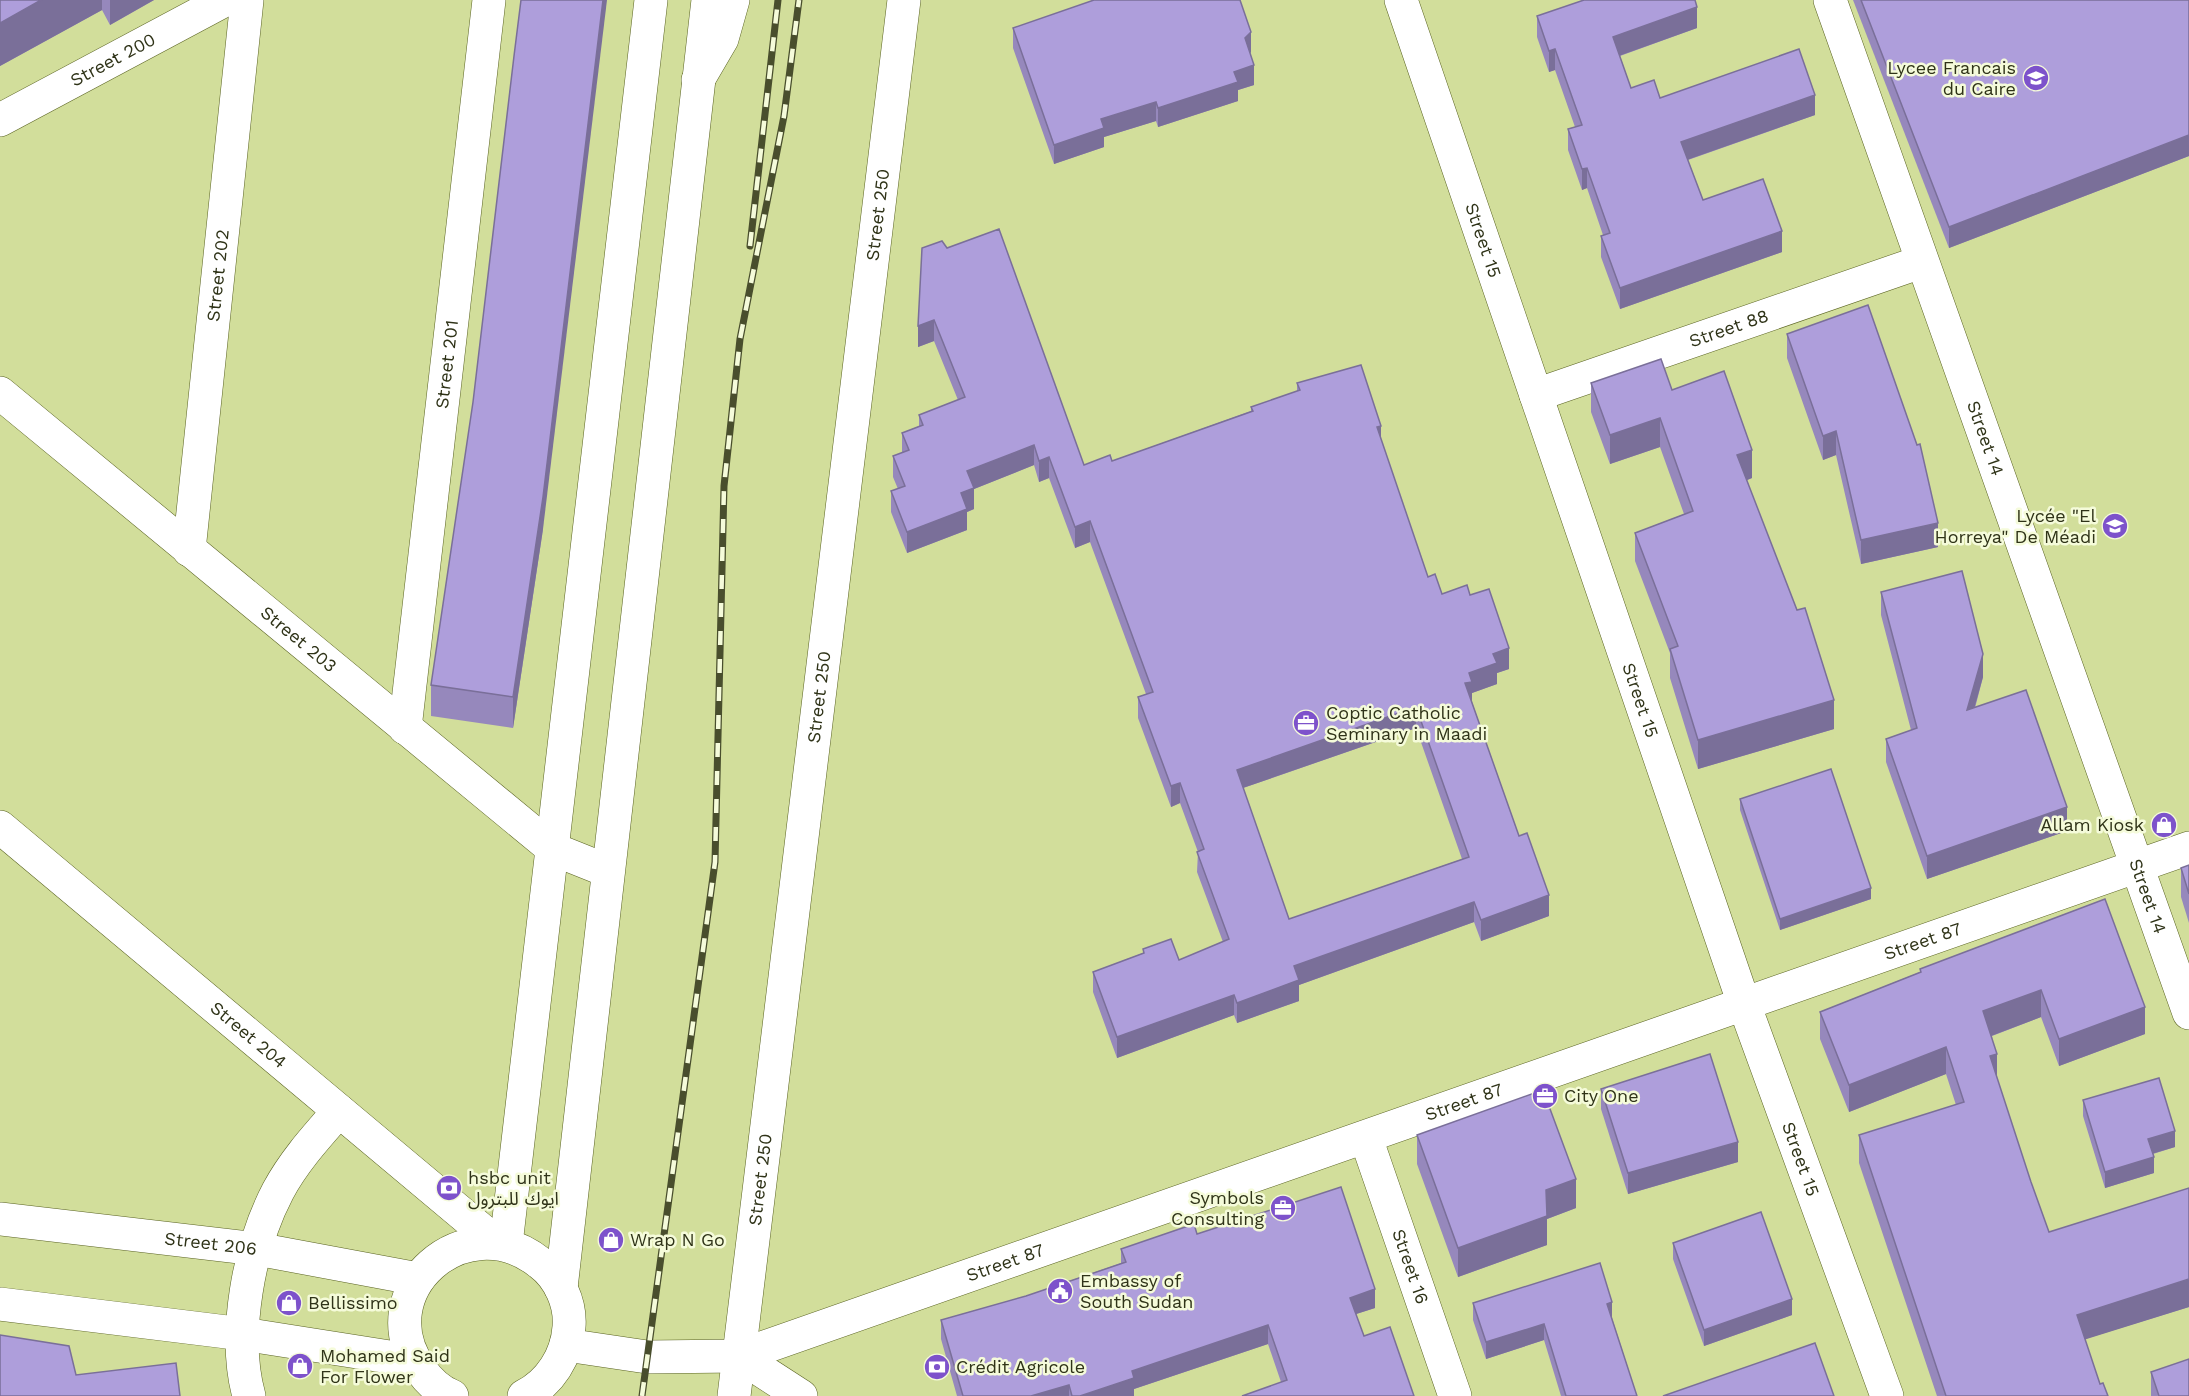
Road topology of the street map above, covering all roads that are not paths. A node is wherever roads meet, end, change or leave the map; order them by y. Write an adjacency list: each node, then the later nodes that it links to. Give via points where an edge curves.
1 (225, 0): 10 (street, Street 200)
2 (247, 0): 16 (street, Street 202)
3 (489, 0): 17 (street, Street 201)
4 (651, 0): 20 (street)
5 (708, 0): 11 (street)
6 (733, 0): 11 (street, via 722,39)
7 (904, 0): 35 (street, Street 250)
8 (1401, 0): 15 (street, Street 15)
9 (1830, 0): 13 (street, Street 14)
10 (182, 10): 12 (street, Street 200)
11 (699, 80): 22 (street)
12 (0, 120)
13 (1921, 262): 15 (street, Street 88); 21 (street, Street 14)
14 (0, 393): 16 (street, Street 203)
15 (1536, 395): 23 (street, Street 15)
16 (189, 550): 17 (street, Street 203)
17 (405, 728): 20 (street, Street 203)
18 (0, 828): 25 (street, Street 204)
19 (2189, 848): 21 (street, Street 87)
20 (553, 849): 22 (street, Street 203); 28 (street)
21 (2137, 867): 23 (street, Street 87); 24 (street, Street 14)
22 (608, 871): 31 (street)
23 (1744, 1004): 26 (street, Street 87); 43 (street, Street 15)
24 (2189, 1013)
25 (339, 1111): 28 (street, Street 204); 29 (street, via 305,1148 278,1191)
26 (1366, 1137): 35 (street, Street 87); 42 (street, Street 16)
27 (0, 1219): 29 (street, Street 206)
28 (501, 1243): 30 (street, via 461,1246 430,1265); 31 (street, via 535,1258)
29 (257, 1249): 30 (street, Street 206); 33 (street, via 247,1282)
30 (418, 1279): 36 (street, via 405,1319 407,1341)
31 (561, 1288): 34 (street, via 569,1325)
32 (0, 1304): 33 (street)
33 (243, 1334): 36 (street); 38 (street)
34 (566, 1345): 35 (street, via 647,1357); 37 (street)
35 (739, 1356): 40 (street, Street 250); 41 (street)
36 (415, 1361): 39 (street, via 428,1379)
37 (540, 1390)
38 (249, 1396)
39 (452, 1396)
40 (734, 1396)
41 (801, 1396)
42 (1455, 1396)
43 (1887, 1396)

